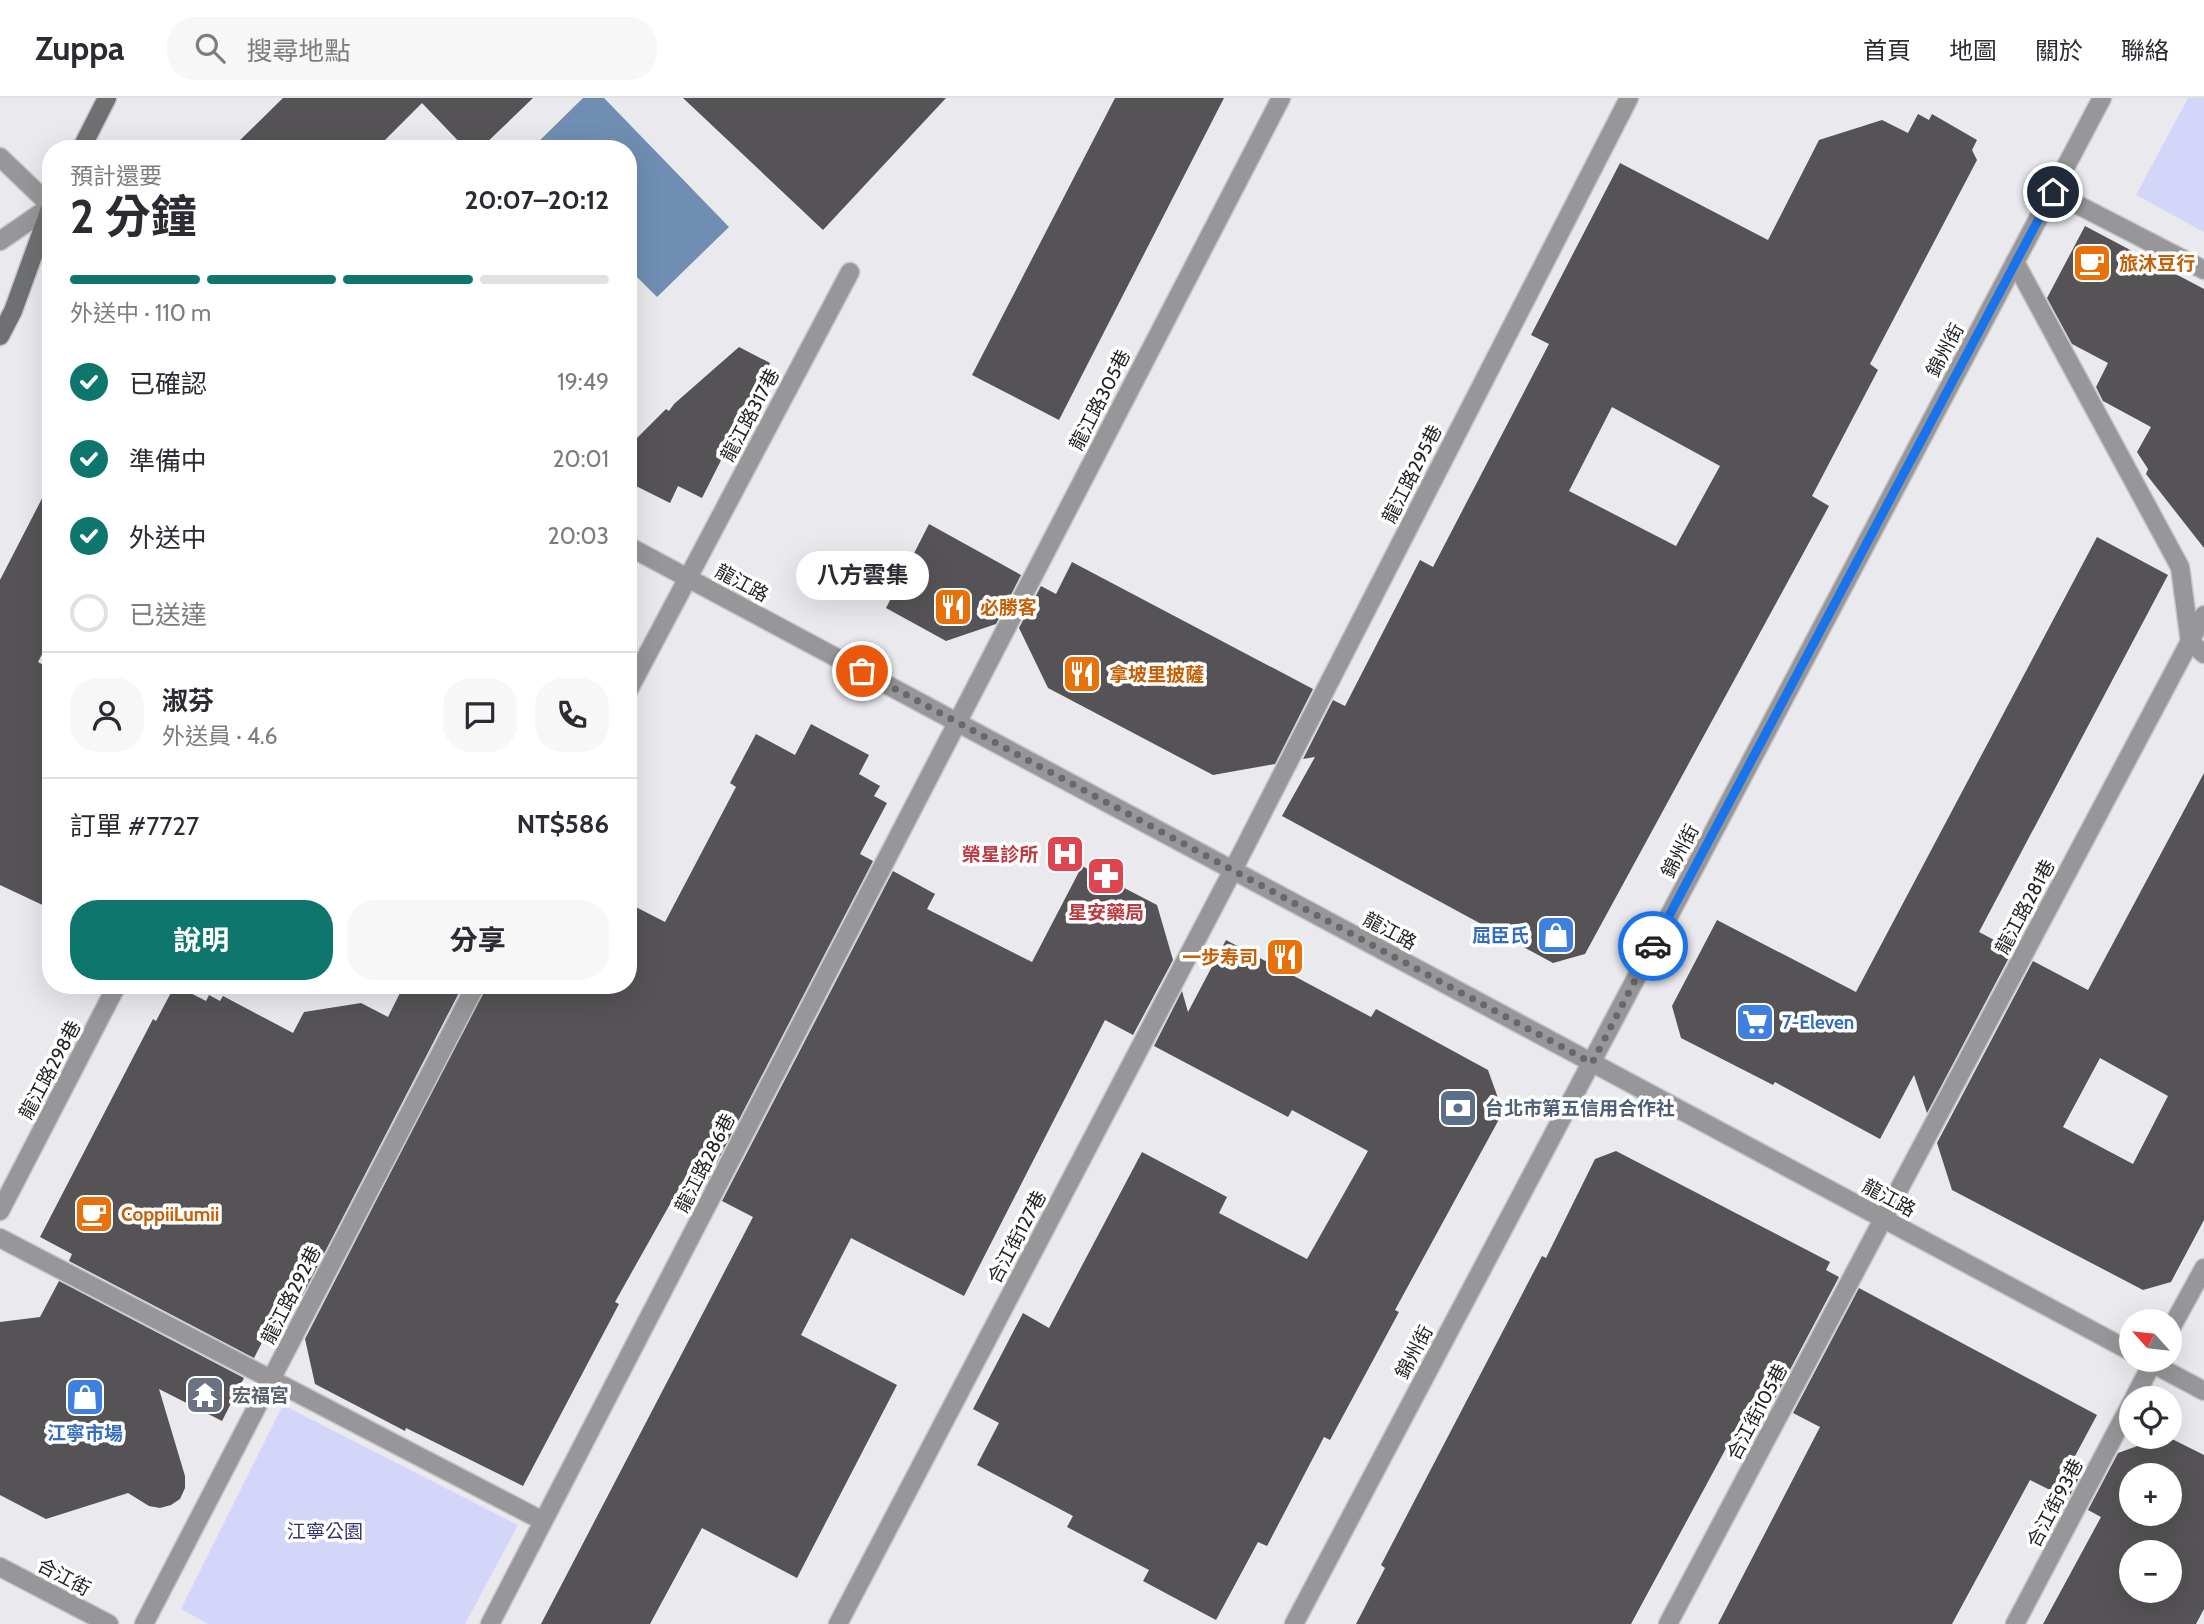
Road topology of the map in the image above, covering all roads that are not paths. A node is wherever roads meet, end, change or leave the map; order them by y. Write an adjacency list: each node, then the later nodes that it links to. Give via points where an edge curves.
1 (107, 98): 5 (main road)
2 (1281, 98): 21 (street, 龍江路305巷)
3 (1629, 98): 22 (street, 龍江路295巷)
4 (2102, 98): 7 (street, 錦州街)
5 (86, 140)
6 (0, 157): 8 (street)
7 (2053, 192): 12 (street, 錦州街); 13 (street)
8 (42, 197)
9 (42, 212): 11 (street)
10 (42, 231): 15 (main road)
11 (0, 241)
12 (2015, 262): 19 (street, via 2180,567); 25 (street, 錦州街)
13 (2204, 270)
14 (850, 272): 17 (street, 龍江路317巷)
15 (0, 336)
16 (637, 551): 17 (street, 龍江路)
17 (687, 577): 20 (street); 21 (street, 龍江路)
18 (2204, 615): 19 (street, 龍江路281巷)
19 (2197, 648): 27 (street, 龍江路281巷)
20 (637, 674)
21 (958, 722): 22 (street, 龍江路); 36 (street, 龍江路286巷)
22 (1233, 870): 25 (street, 龍江路); 41 (street, 合江街127巷)
23 (112, 994): 26 (street, 龍江路298巷)
24 (471, 994): 33 (street, 龍江路292巷)
25 (1592, 1063): 27 (street, 龍江路); 42 (street, 錦州街)
26 (0, 1211)
27 (1882, 1219): 31 (street, 龍江路); 43 (street, 合江街105巷)
28 (0, 1238): 33 (street)
29 (2204, 1268): 30 (street)
30 (2182, 1309)
31 (2119, 1345)
32 (2170, 1372): 34 (street)
33 (271, 1380): 36 (street); 39 (street, 龍江路292巷)
34 (2204, 1391)
35 (2119, 1427): 44 (street, 合江街93巷)
36 (543, 1521): 40 (street, 龍江路286巷)
37 (0, 1567): 38 (street, 合江街)
38 (109, 1624)
39 (144, 1624)
40 (489, 1624)
41 (838, 1624)
42 (1294, 1624)
43 (1668, 1624)
44 (2015, 1624)

